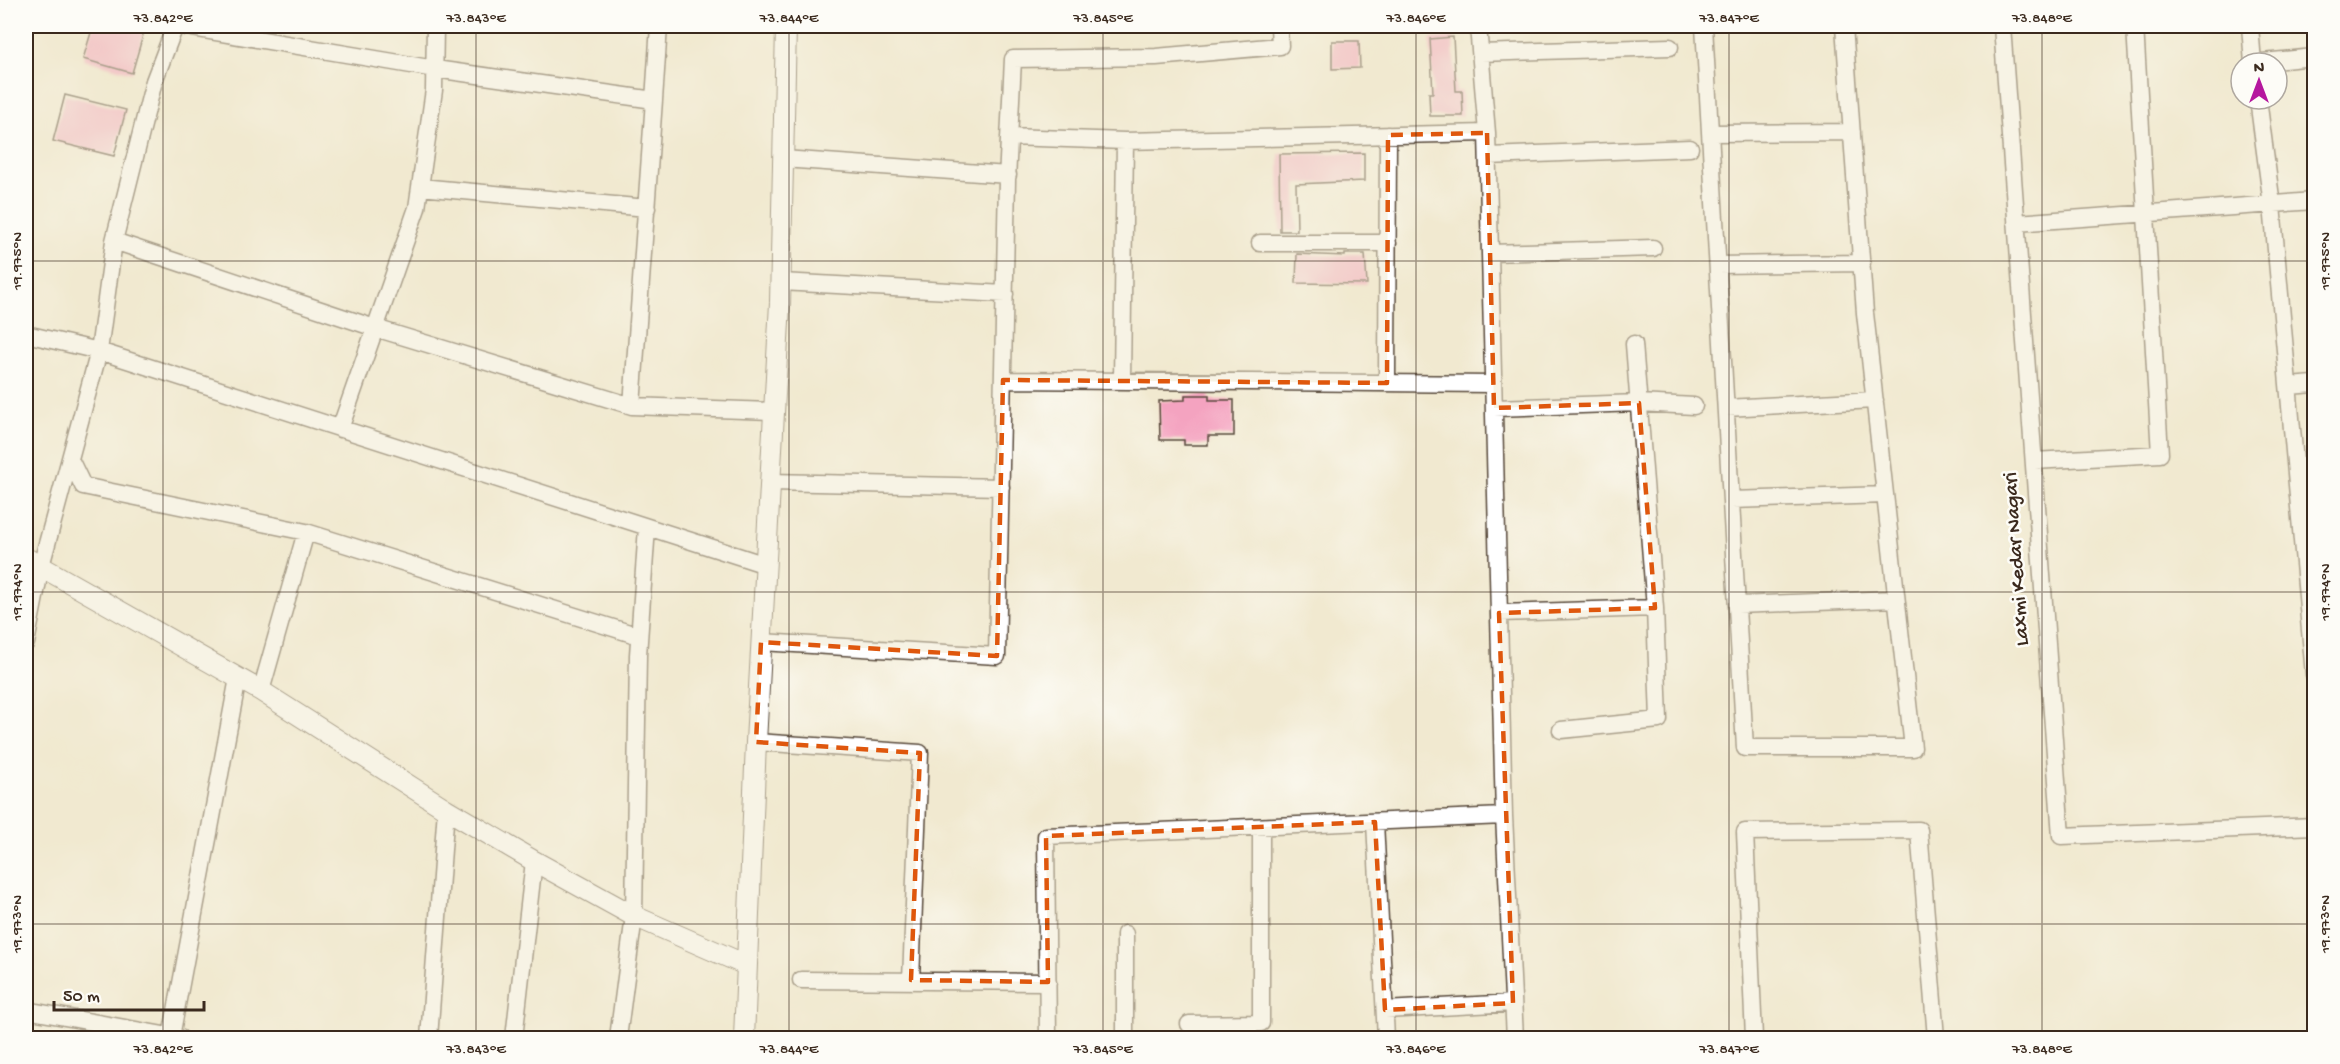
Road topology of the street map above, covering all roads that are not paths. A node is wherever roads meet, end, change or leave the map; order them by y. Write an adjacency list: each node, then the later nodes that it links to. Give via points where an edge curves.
1 (175, 26): 35 (street, via 154,81)
2 (180, 26): 16 (street)
3 (435, 26): 16 (street)
4 (659, 26): 17 (street)
5 (786, 26): 27 (street)
6 (1279, 26): 23 (street, via 1280,46 1156,57 1013,59)
7 (1478, 26): 14 (street)
8 (1704, 26): 21 (street)
9 (1844, 26): 19 (street)
10 (2002, 26): 34 (street, Laxmi Kedar Nagari)
11 (2135, 26): 33 (street)
12 (2250, 26): 15 (street, via 2253,63)
13 (1670, 47): 14 (street)
14 (1481, 53): 20 (street)
15 (2314, 57)
16 (435, 69): 17 (street); 29 (street)
17 (654, 100): 32 (street)
18 (2260, 111): 31 (street)
19 (1852, 132): 21 (street); 40 (street)
20 (1487, 133): 22 (street); 26 (street)
21 (1710, 133): 41 (street)
22 (1389, 135): 24 (street); 37 (street)
23 (1009, 137): 24 (street); 28 (street)
24 (1125, 141): 49 (street)
25 (1690, 148): 26 (street)
26 (1488, 156): 39 (street)
27 (783, 159): 28 (street); 42 (street)
28 (1008, 175): 43 (street)
29 (420, 187): 32 (street); 44 (street, via 417,208)
30 (2314, 201): 31 (street)
31 (2272, 205): 33 (street); 53 (street)
32 (646, 208): 56 (street)
33 (2147, 214): 34 (street); 63 (street, via 2160,454)
34 (2016, 223): 63 (street, Laxmi Kedar Nagari)
35 (114, 241): 44 (street); 47 (street)
36 (1260, 243): 37 (street)
37 (1388, 243): 50 (street)
38 (1653, 249): 39 (street)
39 (1490, 254): 51 (street)
40 (1862, 263): 41 (street); 54 (street)
41 (1718, 265): 59 (street)
42 (781, 282): 43 (street); 60 (street)
43 (1005, 294): 48 (street)
44 (375, 328): 56 (street); 61 (street)
45 (26, 334): 47 (street)
46 (1634, 344): 55 (street)
47 (99, 351): 61 (street); 62 (street)
48 (1003, 380): 49 (street); 65 (street)
49 (1122, 381): 50 (street)
50 (1387, 383): 51 (street)
51 (1493, 384): 58 (street)
52 (2314, 384): 53 (street)
53 (2289, 386): 79 (street)
54 (1875, 400): 59 (street); 66 (street)
55 (1639, 403): 57 (street); 58 (street); 74 (street)
56 (632, 406): 60 (street)
57 (1694, 406)
58 (1494, 408): 75 (street)
59 (1726, 408): 67 (street)
60 (774, 411): 64 (street)
61 (340, 429): 68 (street)
62 (70, 459): 69 (street, via 83,486); 70 (street)
63 (2034, 462): 88 (street, Laxmi Kedar Nagari, via 2061,836)
64 (770, 482): 65 (street); 71 (street)
65 (1001, 487): 77 (street, via 997,656)
66 (1885, 495): 67 (street); 72 (street)
67 (1731, 500): 73 (street)
68 (646, 527): 71 (street); 76 (street)
69 (306, 532): 76 (street); 81 (street)
70 (33, 562): 78 (street); 80 (street)
71 (766, 565): 77 (street)
72 (1896, 599): 73 (street); 73 (street, via 1913,748 1745,748)
73 (1737, 605)
74 (1655, 608): 75 (street); 82 (street, via 1659,720)
75 (1499, 613): 85 (street)
76 (639, 636): 90 (street)
77 (761, 642): 83 (street)
78 (26, 643)
79 (2314, 675)
80 (238, 678): 81 (street); 100 (street)
81 (261, 691): 84 (street)
82 (1561, 730)
83 (756, 742): 92 (street); 94 (street, via 920,753)
84 (446, 809): 89 (street); 101 (street)
85 (1504, 816): 86 (street); 96 (street)
86 (1375, 822): 87 (street); 98 (street)
87 (1261, 826): 95 (street, via 1046,836); 99 (street, via 1261,1023)
88 (2314, 826)
89 (534, 861): 90 (street); 102 (street)
90 (634, 916): 92 (street); 103 (street)
91 (1125, 933): 106 (street)
92 (746, 965): 104 (street)
93 (801, 980): 94 (street)
94 (911, 980): 95 (street)
95 (1048, 982): 105 (street)
96 (1514, 1003): 98 (street); 108 (street)
97 (26, 1010): 100 (street)
98 (1385, 1010): 107 (street)
99 (1189, 1024)
100 (176, 1038)
101 (429, 1038)
102 (514, 1038)
103 (618, 1038)
104 (744, 1038)
105 (1048, 1038)
106 (1125, 1038)
107 (1386, 1038)
108 (1515, 1038)
109 (1754, 1038): 110 (street, via 1745,832 1919,831)
110 (1936, 1038)

